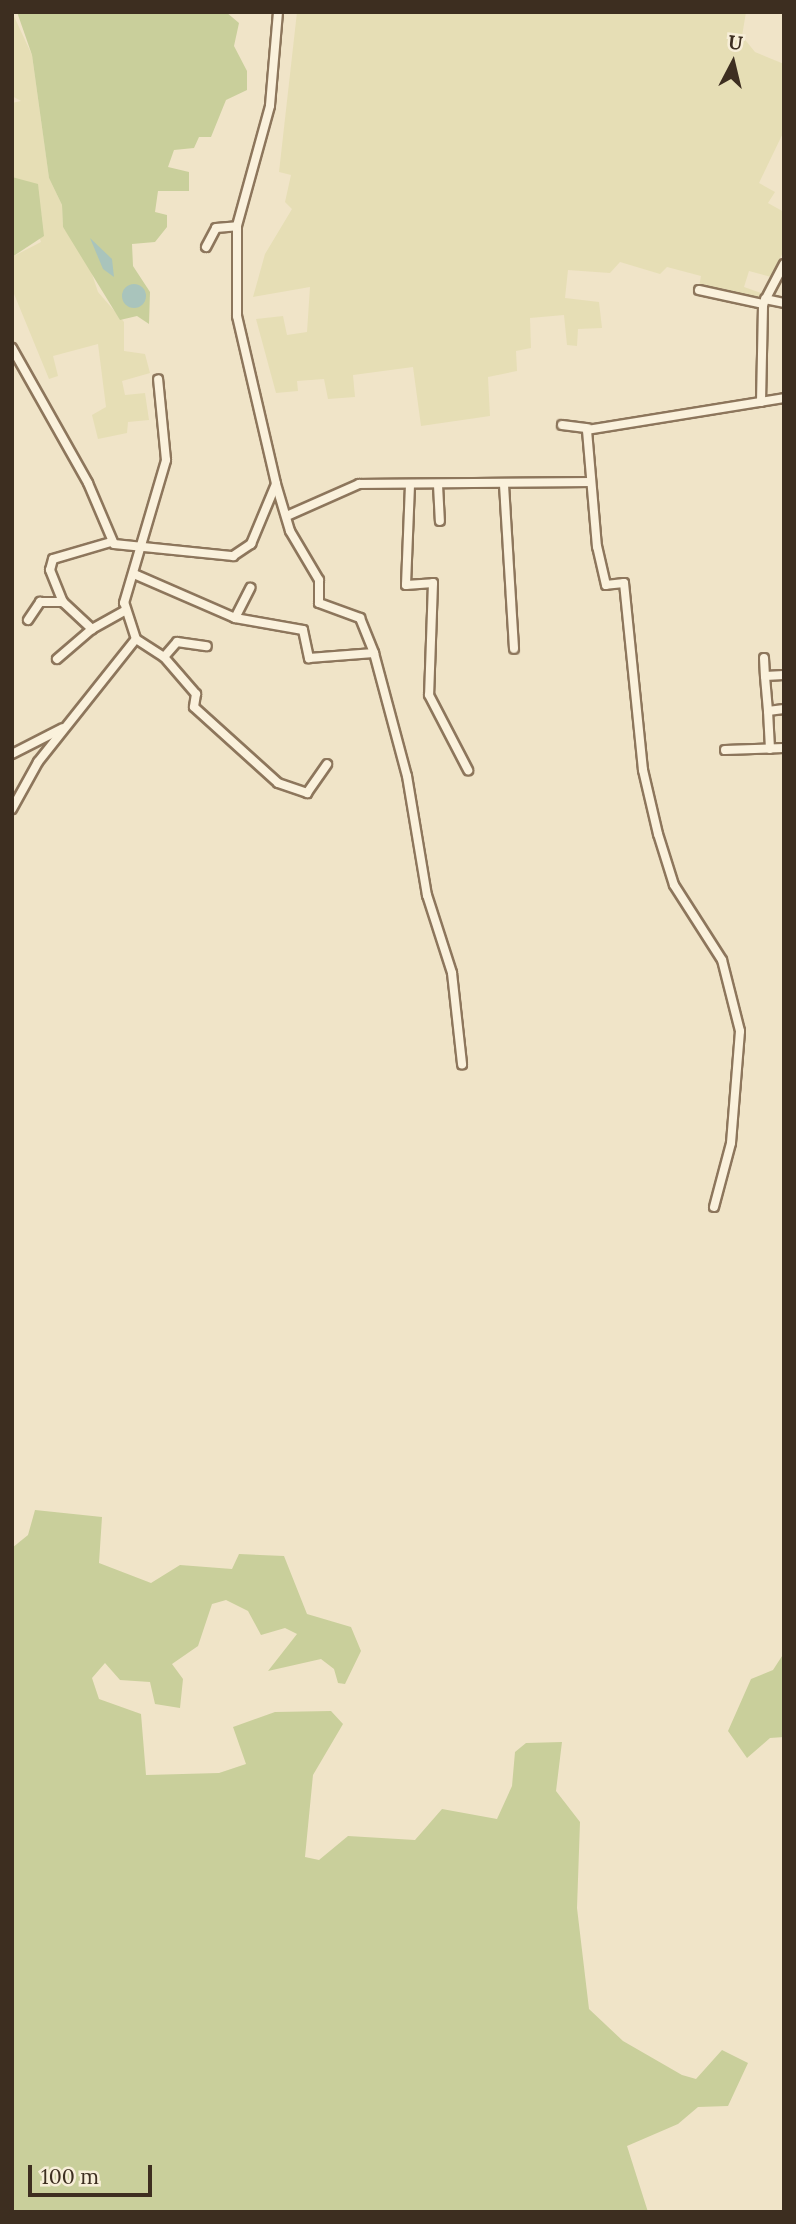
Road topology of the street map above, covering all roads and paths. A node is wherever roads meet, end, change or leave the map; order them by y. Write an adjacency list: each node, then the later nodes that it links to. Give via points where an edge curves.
1 (278, 12): 2 (street, via 270,106)
2 (237, 226): 3 (street, via 216,228); 15 (street, via 236,308)
3 (206, 247)
4 (784, 264): 6 (street)
5 (699, 290): 6 (street)
6 (764, 302): 7 (street); 11 (street)
7 (784, 303)
8 (12, 348): 21 (street, via 88,483)
9 (158, 379): 22 (street, via 166,460)
10 (784, 398): 11 (street)
11 (761, 402): 13 (street)
12 (562, 425): 13 (street)
13 (588, 428): 14 (street)
14 (588, 482): 18 (street); 50 (street, via 606,585 624,583 643,769 662,845 674,885 722,960 740,1031 731,1143)
15 (276, 484): 19 (street); 22 (street, via 251,544 241,552 226,557)
16 (410, 485): 17 (street); 19 (street, via 344,486); 47 (street, via 406,585 433,583 429,695)
17 (438, 485): 18 (street); 20 (street)
18 (504, 485): 32 (street)
19 (289, 515): 33 (street, via 290,531 319,580 320,605 360,618)
20 (440, 522)
21 (111, 542): 22 (street); 25 (street, via 51,560)
22 (143, 550): 23 (street)
23 (135, 574): 26 (street); 27 (street)
24 (250, 588): 27 (street)
25 (63, 602): 28 (street, via 40,602); 29 (street)
26 (125, 611): 29 (street); 30 (street)
27 (235, 618): 33 (street, via 303,630 309,658)
28 (28, 620)
29 (92, 629): 36 (street)
30 (136, 639): 34 (street); 41 (street)
31 (207, 646): 34 (street, via 177,642)
32 (514, 649)
33 (374, 653): 49 (street, via 408,784 427,895 452,973)
34 (164, 657): 46 (street, via 196,695 194,707 278,783 307,793)
35 (764, 658): 38 (street)
36 (57, 659)
37 (784, 675): 38 (street)
38 (765, 676): 40 (street)
39 (784, 709): 40 (street)
40 (768, 711): 43 (street)
41 (63, 728): 45 (street); 48 (street)
42 (784, 748): 43 (street)
43 (770, 749): 44 (street)
44 (725, 751)
45 (12, 754)
46 (327, 764)
47 (468, 770)
48 (12, 810)
49 (462, 1064)
50 (714, 1207)

